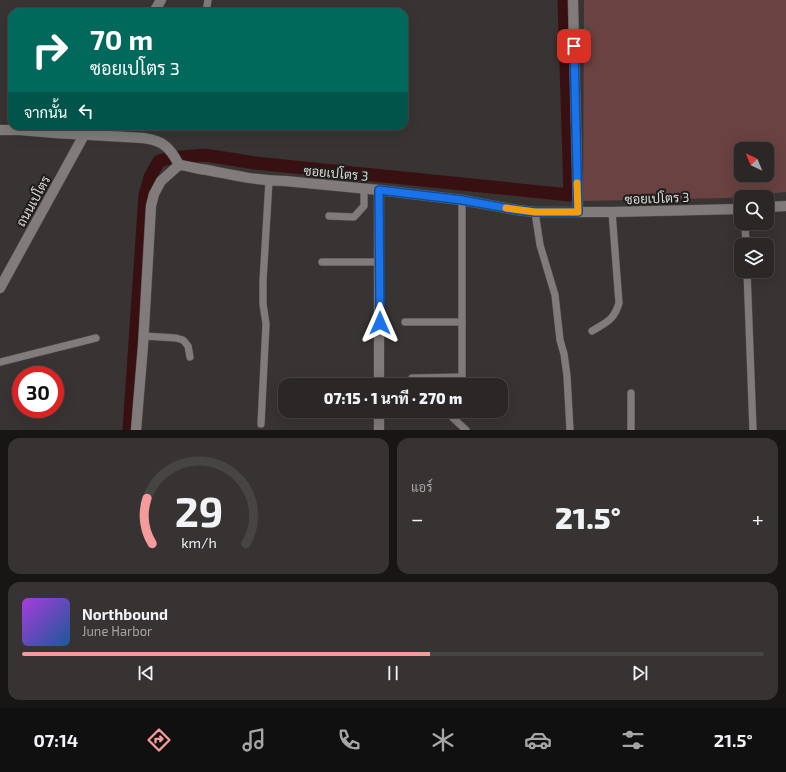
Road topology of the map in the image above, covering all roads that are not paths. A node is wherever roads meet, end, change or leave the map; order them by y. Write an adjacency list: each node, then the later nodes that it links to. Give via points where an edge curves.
1 (573, 0): 13 (street)
2 (0, 130): 3 (street, via 55,133)
3 (87, 130): 4 (street, via 164,144); 19 (street, ถนนเปโตร)
4 (178, 162): 5 (street, ซอยเปโตร 3, via 204,170); 23 (street, via 154,194 151,206)
5 (269, 181): 6 (street, ซอยเปโตร 3); 33 (lane, via 263,280 266,324)
6 (364, 189): 7 (street, ซอยเปโตร 3); 15 (lane, via 364,206 354,218)
7 (379, 190): 8 (street, ซอยเปโตร 3); 17 (street)
8 (462, 200): 12 (street, ซอยเปโตร 3); 21 (lane)
9 (786, 206): 10 (street)
10 (774, 207)
11 (734, 209): 14 (street, ซอยเปโตร 3)
12 (535, 212): 13 (street, ซอยเปโตร 3); 37 (lane, via 540,245 555,295 567,376)
13 (578, 212): 14 (street, ซอยเปโตร 3)
14 (612, 212): 22 (lane, via 619,303 613,317)
15 (329, 216)
16 (322, 262): 17 (lane)
17 (380, 262): 28 (street)
18 (747, 278): 39 (lane)
19 (0, 288)
20 (405, 322): 21 (lane)
21 (462, 322): 27 (lane)
22 (592, 331)
23 (144, 336): 25 (lane, via 183,340 188,346); 34 (street)
24 (96, 338): 26 (lane)
25 (190, 357)
26 (0, 362)
27 (462, 377): 29 (lane)
28 (380, 378)
29 (412, 378)
30 (631, 393): 38 (lane)
31 (379, 418): 35 (street)
32 (453, 418): 36 (lane)
33 (261, 424)
34 (136, 430)
35 (379, 430)
36 (466, 430)
37 (570, 430)
38 (631, 430)
39 (753, 430)

